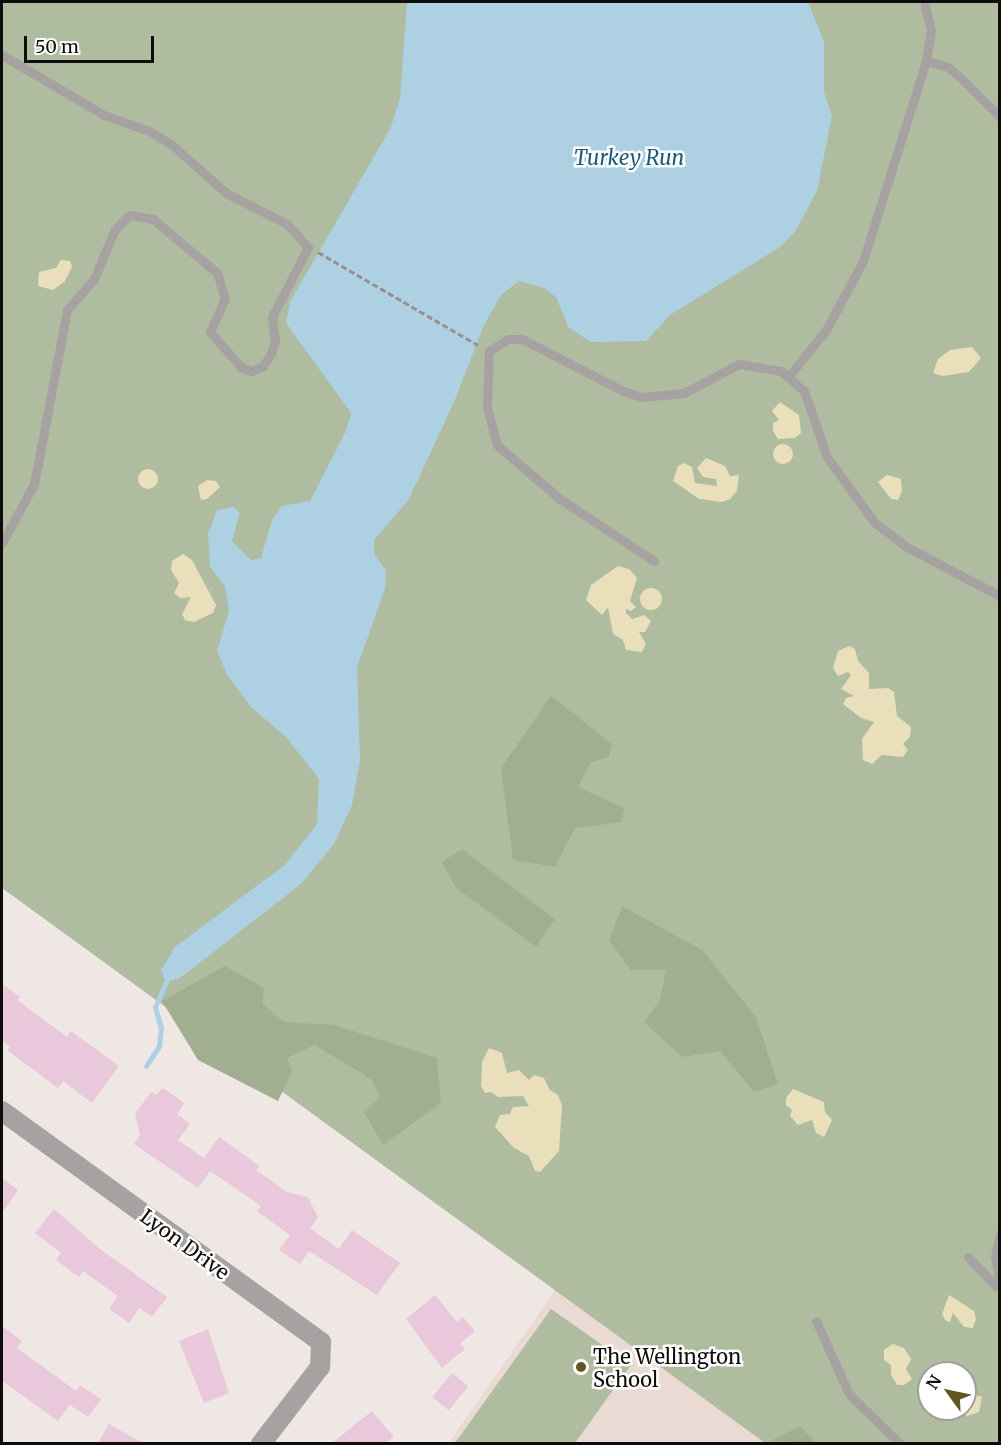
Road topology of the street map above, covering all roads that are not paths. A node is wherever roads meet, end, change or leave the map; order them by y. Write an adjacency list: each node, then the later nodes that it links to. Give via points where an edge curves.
1 (924, 2): 3 (lane, via 932,30)
2 (2, 55): 6 (lane, via 104,115 149,131 171,144 226,193 286,225 308,247 272,317 275,341 271,354 263,366 251,371 241,367 210,332 225,299 217,273 153,219 130,215 122,222 114,231 94,279 68,310 34,484)
3 (926, 61): 4 (lane, via 948,67 960,76); 5 (lane, via 862,261 826,330)
4 (999, 117)
5 (788, 376): 7 (lane, via 772,368 739,364 684,393 642,397 622,392 522,339 508,339 489,351 487,407 497,445 551,492); 8 (lane, via 804,391 826,458 875,523 905,546)
6 (2, 543)
7 (654, 561)
8 (999, 596)
9 (2, 1111): 13 (street, Lyon Drive, via 316,1337 323,1353 320,1367)
10 (999, 1235): 11 (lane, via 996,1286)
11 (968, 1257)
12 (816, 1321): 14 (lane, via 849,1394)
13 (261, 1443)
14 (900, 1443)

